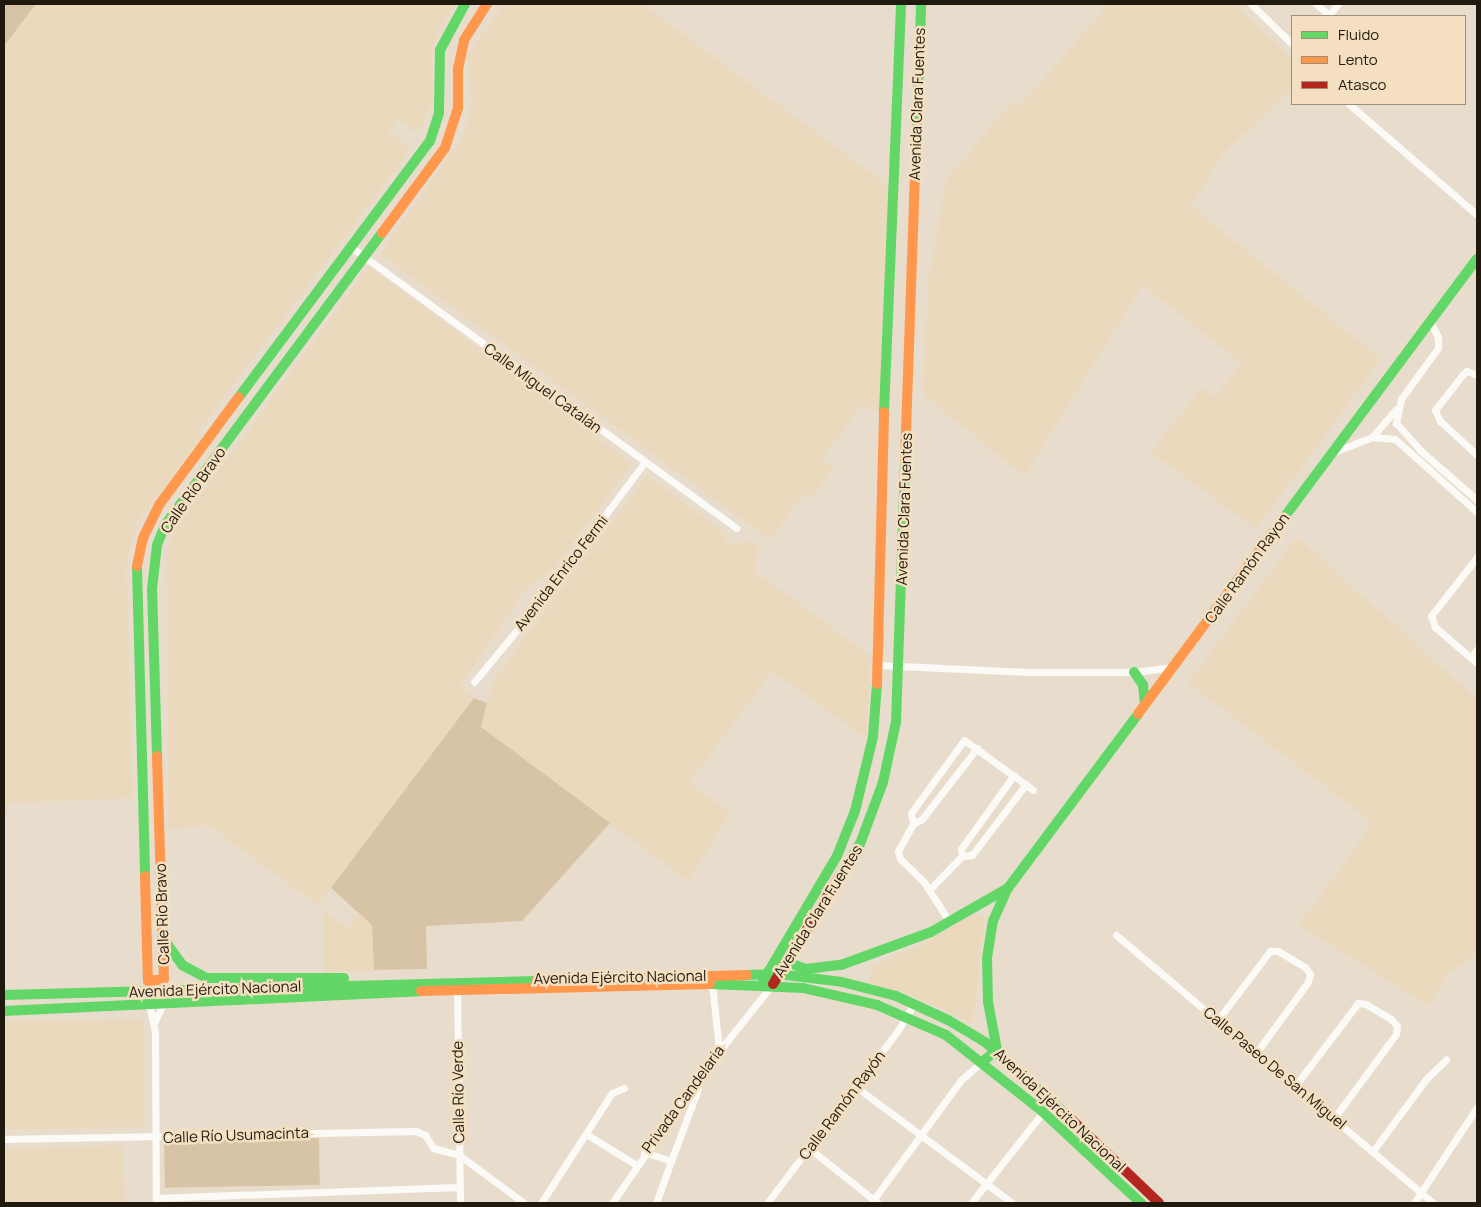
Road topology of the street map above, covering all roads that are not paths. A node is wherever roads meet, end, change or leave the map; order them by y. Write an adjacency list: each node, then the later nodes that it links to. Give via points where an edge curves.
1 (465, 4): 13 (street, Calle Río Bravo, via 440,50 439,113 430,141)
2 (487, 4): 14 (street, Calle Río Bravo, via 473,22 460,52 458,108 449,141)
3 (901, 4): 33 (street, Avenida Clara Fuentes, via 886,337)
4 (921, 4): 31 (street, Avenida Clara Fuentes)
5 (1251, 4): 10 (street)
6 (1316, 4): 8 (street)
7 (1338, 4): 9 (street)
8 (1327, 15)
9 (1329, 15)
10 (1291, 43)
11 (1350, 105): 12 (street)
12 (1477, 215)
13 (351, 248): 14 (street, Calle Miguel Catalán); 19 (street, Calle Río Bravo)
14 (365, 257): 20 (street, Calle Río Bravo); 24 (street, Calle Miguel Catalán)
15 (1477, 259): 16 (street, Calle Ramón Rayon)
16 (1430, 322): 18 (street, via 1438,337 1438,348); 22 (street, Calle Ramón Rayon)
17 (1477, 375): 23 (street, via 1467,371 1463,374 1435,410 1440,421)
18 (1396, 409): 21 (street); 25 (street, via 1396,423 1404,434)
19 (213, 433): 20 (street); 42 (street, Calle Río Bravo, via 155,511 138,554 135,588)
20 (230, 437): 43 (street, Calle Río Bravo, via 165,526 154,560)
21 (1372, 437): 22 (street); 26 (street, via 1385,436 1400,442)
22 (1331, 453): 34 (street, Calle Ramón Rayon)
23 (1477, 454)
24 (646, 462): 27 (street, Calle Miguel Catalán); 36 (street, Avenida Enrico Fermi, via 536,607)
25 (1477, 500)
26 (1477, 512)
27 (736, 528)
28 (1477, 557): 30 (street, via 1431,616 1435,627)
29 (1477, 649): 30 (street)
30 (1471, 657): 32 (street)
31 (899, 663): 33 (street); 35 (street, via 1031,672); 54 (street, Avenida Clara Fuentes, via 893,736 873,812 844,872)
32 (1477, 663)
33 (877, 665): 53 (street, Avenida Clara Fuentes, via 873,738 855,811 837,856)
34 (1173, 667): 35 (street); 37 (street, Calle Ramón Rayon)
35 (1134, 672): 37 (street, via 1143,685)
36 (474, 682)
37 (1145, 704): 48 (street, Calle Ramón Rayon)
38 (977, 748): 39 (street); 44 (street, via 922,819); 44 (street, via 967,740 963,741 911,813)
39 (1014, 775): 40 (street); 45 (street, via 961,849)
40 (1026, 784): 41 (street); 45 (street, via 972,855)
41 (1033, 790)
42 (143, 796): 43 (street); 47 (street, Calle Río Bravo)
43 (159, 797): 46 (street, Calle Río Bravo)
44 (913, 824): 49 (street, via 898,856)
45 (962, 856): 49 (street)
46 (160, 857): 47 (street); 52 (street, Calle Río Bravo)
47 (144, 858): 52 (street, Calle Río Bravo, via 148,981 164,979)
48 (1008, 888): 50 (street); 72 (street, Calle Ramón Rayon, via 993,921 987,958 988,1002)
49 (929, 890): 50 (street)
50 (949, 921): 54 (street, via 892,948 841,965 806,969)
51 (1116, 934): 69 (street, Calle Paseo De San Miguel)
52 (162, 937): 57 (street, via 182,965 206,978 338,976)
53 (775, 958): 54 (street); 56 (street, Avenida Clara Fuentes)
54 (785, 963): 55 (street, Avenida Clara Fuentes)
55 (778, 974): 56 (street, Avenida Ejército Nacional); 59 (street, Avenida Clara Fuentes); 66 (street, Avenida Ejército Nacional, via 855,984)
56 (763, 979): 58 (street, Avenida Ejército Nacional); 59 (street, Avenida Ejército Nacional); 60 (street, Avenida Ejército Nacional); 63 (street, Privada Candelaria)
57 (348, 984): 60 (street, Avenida Ejército Nacional); 61 (street, Avenida Ejército Nacional)
58 (712, 984): 60 (street, Avenida Ejército Nacional); 71 (street)
59 (773, 984): 63 (street, Privada Candelaria); 68 (street, Avenida Ejército Nacional, via 835,994)
60 (457, 986): 65 (street, Avenida Ejército Nacional); 91 (street, Calle Río Verde)
61 (242, 987): 62 (street, Avenida Ejército Nacional); 64 (street, via 207,995 154,999)
62 (4, 996)
63 (758, 998): 71 (street, Privada Candelaria)
64 (149, 1004): 65 (street, Avenida Ejército Nacional); 67 (street, Avenida Ejército Nacional); 70 (street)
65 (163, 1004): 70 (street)
66 (914, 1004): 68 (street, Calle Ramón Rayón); 72 (street, Avenida Ejército Nacional, via 956,1024)
67 (4, 1011)
68 (907, 1016): 75 (street, Avenida Ejército Nacional, via 946,1035); 78 (street, Calle Ramón Rayón)
69 (1218, 1020): 73 (street, Calle Paseo De San Miguel); 73 (street, via 1270,951 1278,951 1305,967 1310,974 1308,982)
70 (154, 1023): 86 (street)
71 (719, 1050): 76 (street, Privada Candelaria)
72 (997, 1050): 75 (street); 80 (street, Avenida Ejército Nacional)
73 (1256, 1053): 77 (street, Calle Paseo De San Miguel)
74 (1446, 1060): 89 (street, via 1426,1079)
75 (982, 1062): 82 (street, Avenida Ejército Nacional); 85 (street, via 961,1080)
76 (700, 1075): 90 (street, Privada Candelaria); 92 (street, via 697,1092)
77 (1294, 1086): 83 (street, Calle Paseo De San Miguel); 83 (street, via 1358,1003 1366,1004 1392,1019 1397,1026 1396,1034)
78 (856, 1087): 85 (street); 88 (street, Calle Ramón Rayón)
79 (624, 1088): 84 (street, via 612,1092)
80 (1051, 1102): 82 (street); 108 (street, Avenida Ejército Nacional)
81 (1477, 1107): 96 (street)
82 (1043, 1112): 94 (street); 107 (street, Avenida Ejército Nacional)
83 (1334, 1118): 89 (street, Calle Paseo De San Miguel)
84 (586, 1134): 93 (street); 101 (street)
85 (920, 1134): 94 (street); 98 (street)
86 (153, 1137): 87 (street, Calle Río Usumacinta); 91 (street, Calle Río Usumacinta, via 410,1130 421,1132 433,1148); 97 (street)
87 (4, 1139)
88 (809, 1148): 98 (street); 104 (street, Calle Ramón Rayón)
89 (1373, 1151): 96 (street, Calle Paseo De San Miguel)
90 (644, 1152): 92 (street); 93 (street, Privada Candelaria)
91 (459, 1155): 95 (street, Calle Río Verde); 100 (street)
92 (671, 1160): 103 (street)
93 (636, 1165): 102 (street, Privada Candelaria)
94 (986, 1183): 105 (street); 106 (street)
95 (459, 1187): 97 (street); 99 (street, Calle Río Verde)
96 (1422, 1193): 109 (street); 110 (street, Calle Paseo De San Miguel)
97 (156, 1201)
98 (874, 1202)
99 (460, 1203)
100 (524, 1203)
101 (541, 1203)
102 (612, 1203)
103 (656, 1203)
104 (767, 1203)
105 (971, 1203)
106 (1012, 1203)
107 (1141, 1203)
108 (1159, 1203)
109 (1414, 1203)
110 (1433, 1203)

